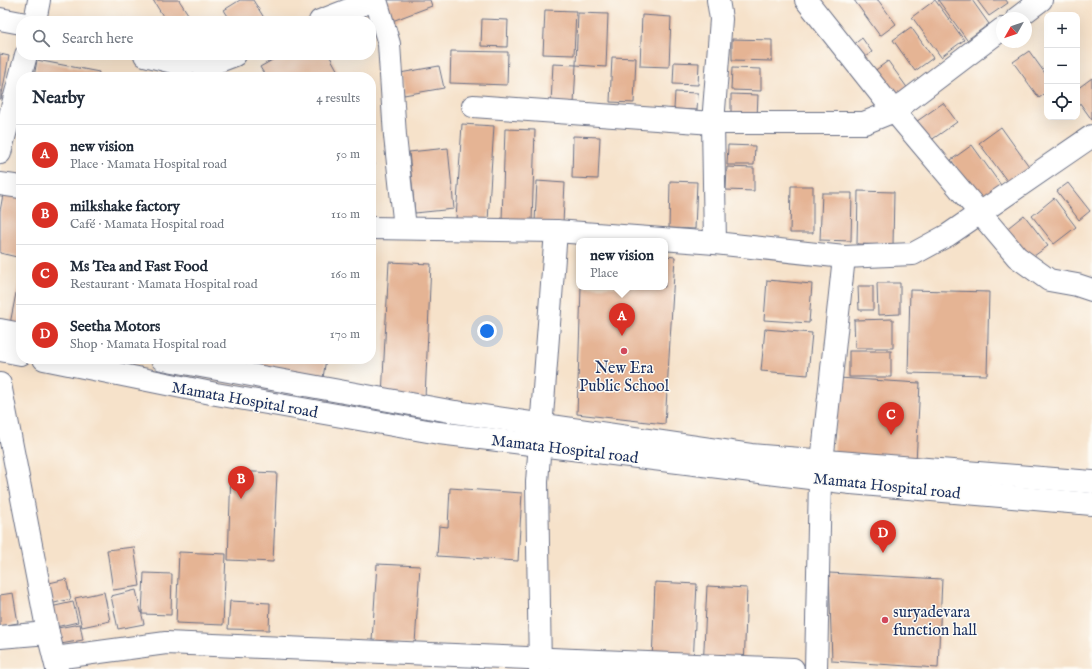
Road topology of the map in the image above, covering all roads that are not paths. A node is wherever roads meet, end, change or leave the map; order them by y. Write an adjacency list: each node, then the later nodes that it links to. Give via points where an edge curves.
1 (39, 0): 7 (street)
2 (375, 0): 8 (street); 26 (street, via 389,44)
3 (718, 0): 19 (street, via 721,19)
4 (1041, 0): 6 (street)
5 (815, 3): 18 (street)
6 (1025, 12)
7 (36, 16)
8 (333, 16)
9 (0, 19): 10 (street)
10 (16, 22)
11 (996, 34): 18 (street)
12 (25, 60): 15 (street)
13 (165, 60): 14 (street, via 214,63)
14 (222, 60)
15 (21, 72)
16 (16, 93): 21 (street)
17 (473, 106): 19 (street)
18 (894, 111): 19 (street, via 864,122); 24 (street)
19 (713, 123): 30 (street)
20 (1092, 136): 24 (street)
21 (0, 153)
22 (0, 184): 23 (street)
23 (16, 186)
24 (979, 212): 31 (street, via 948,235 913,254); 32 (street, via 1017,257 1032,269 1049,280)
25 (376, 228): 26 (street)
26 (405, 228): 27 (street)
27 (556, 231): 28 (street); 40 (street)
28 (649, 238)
29 (668, 239): 30 (street)
30 (716, 243): 31 (street)
31 (844, 257): 41 (street)
32 (1092, 290)
33 (0, 330): 34 (street)
34 (16, 333)
35 (0, 350): 36 (street)
36 (16, 353)
37 (69, 364): 40 (street, Mamata Hospital road, via 216,394 439,433)
38 (190, 364): 40 (street, Mamata Hospital road, via 455,412)
39 (0, 384): 44 (street)
40 (542, 435): 41 (street, Mamata Hospital road, via 751,456); 47 (street, via 537,482)
41 (821, 471): 42 (street, Mamata Hospital road); 43 (street, Mamata Hospital road); 49 (street)
42 (1092, 482)
43 (1092, 504)
44 (48, 633): 45 (street); 46 (street)
45 (0, 637)
46 (56, 663): 47 (street, via 166,643)
47 (540, 664): 48 (street)
48 (793, 669)
49 (816, 669)

